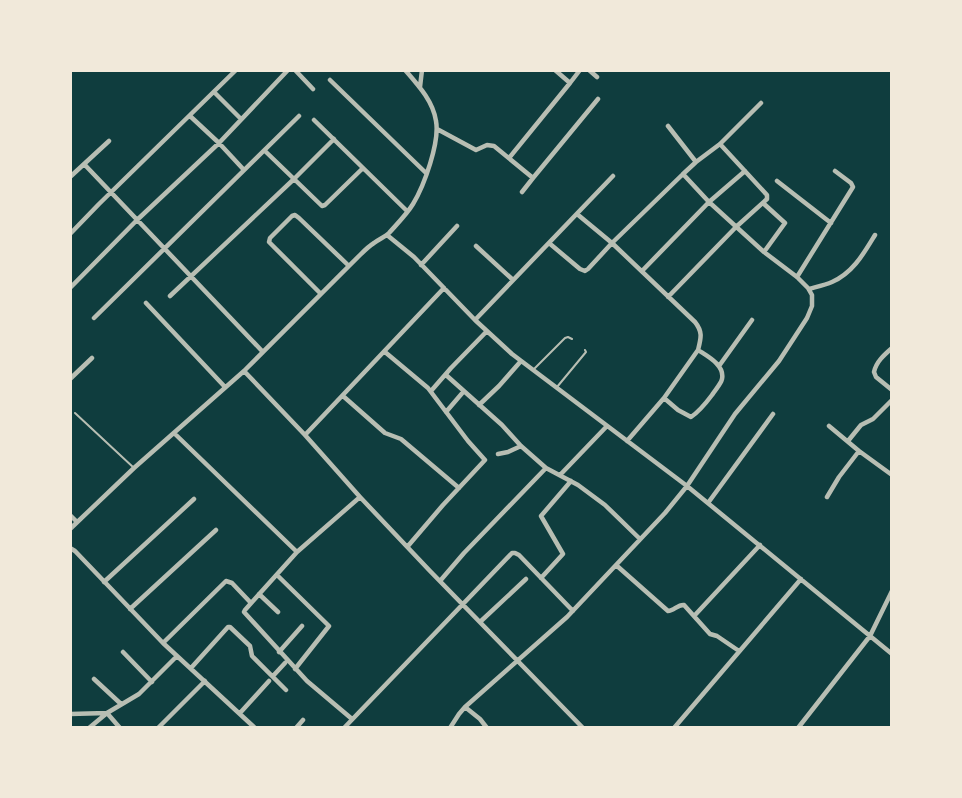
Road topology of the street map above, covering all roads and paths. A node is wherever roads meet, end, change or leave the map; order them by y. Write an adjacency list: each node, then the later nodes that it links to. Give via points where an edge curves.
1 (236, 70): 14 (street)
2 (288, 70): 19 (street)
3 (295, 70): 13 (street)
4 (405, 70): 12 (street)
5 (422, 70): 12 (street)
6 (555, 70): 11 (street)
7 (580, 70): 11 (street)
8 (589, 70): 9 (street)
9 (597, 77)
10 (330, 80): 35 (street)
11 (570, 83): 28 (street)
12 (420, 87): 22 (street, via 436,118)
13 (313, 89)
14 (214, 92): 17 (street); 19 (street)
15 (598, 99): 39 (street)
16 (761, 103): 26 (street)
17 (190, 116): 25 (street); 43 (street)
18 (299, 116): 27 (street)
19 (241, 119): 25 (street)
20 (314, 120): 23 (street)
21 (668, 126): 29 (street)
22 (437, 129): 28 (street, via 476,150 494,146); 35 (street)
23 (334, 139): 31 (street); 40 (street)
24 (109, 141): 30 (street)
25 (219, 143): 32 (street); 48 (street)
26 (720, 144): 29 (street); 33 (street)
27 (265, 151): 32 (street); 40 (street)
28 (509, 158): 39 (street)
29 (696, 162): 36 (street)
30 (84, 164): 38 (street); 43 (street)
31 (363, 168): 40 (street, via 323,206); 46 (street)
32 (244, 170): 58 (street)
33 (745, 171): 44 (street); 45 (street, via 767,195)
34 (836, 171): 49 (street, via 853,187)
35 (426, 173): 46 (street)
36 (683, 174): 44 (street); 56 (street)
37 (613, 176): 47 (street)
38 (70, 177)
39 (533, 178): 42 (street)
40 (294, 179): 63 (street)
41 (777, 181): 49 (street)
42 (522, 192)
43 (111, 193): 48 (street); 52 (street)
44 (709, 202): 51 (street); 62 (street)
45 (763, 203): 51 (street); 59 (street, via 784,223)
46 (407, 212): 53 (street)
47 (576, 214): 55 (street); 56 (street)
48 (137, 220): 58 (street); 66 (street)
49 (831, 223): 64 (street)
50 (458, 226): 60 (street)
51 (736, 227): 59 (street); 71 (street)
52 (70, 234)
53 (387, 235): 60 (street); 61 (street)
54 (875, 235): 68 (street, via 849,271 832,282)
55 (549, 243): 56 (street, via 585,271); 65 (street)
56 (612, 243): 62 (street)
57 (476, 246): 65 (street)
58 (164, 248): 63 (street); 73 (street)
59 (764, 252): 64 (street)
60 (421, 265): 67 (street)
61 (349, 266): 69 (street); 69 (street, via 295,215 272,236 269,242)
62 (642, 271): 71 (street)
63 (191, 275): 70 (street); 81 (street)
64 (797, 277): 68 (street)
65 (513, 280): 74 (street)
66 (70, 288)
67 (444, 288): 74 (street); 82 (street)
68 (809, 289): 116 (street, via 812,306 807,318)
69 (321, 294): 81 (street)
70 (170, 296)
71 (668, 297): 80 (street, via 700,329)
72 (146, 303): 90 (street)
73 (94, 318)
74 (475, 320): 76 (street)
75 (752, 320): 85 (street)
76 (487, 331): 84 (street); 88 (street)
77 (572, 339): 87 (lane, via 565,338)
78 (891, 348): 92 (street, via 874,372)
79 (585, 350): 91 (lane)
80 (698, 350): 85 (street); 96 (street)
81 (262, 351): 86 (street)
82 (385, 352): 93 (street); 95 (street)
83 (92, 358): 89 (street)
84 (521, 361): 87 (street); 98 (street)
85 (719, 366): 96 (street, via 722,381 692,417)
86 (244, 370): 90 (street); 105 (street)
87 (533, 370): 91 (street)
88 (446, 375): 93 (street); 94 (street)
89 (70, 379)
90 (225, 387): 104 (street)
91 (557, 387): 102 (street)
92 (891, 390)
93 (431, 391): 99 (street)
94 (464, 391): 98 (street); 99 (street)
95 (343, 396): 105 (street); 117 (street)
96 (664, 398): 106 (street)
97 (891, 400): 107 (street)
98 (479, 405): 108 (street)
99 (446, 412): 117 (street, via 485,459)
100 (75, 413): 111 (lane)
101 (773, 414): 121 (street)
102 (607, 426): 106 (street); 113 (street)
103 (829, 426): 107 (street)
104 (174, 433): 111 (street); 130 (street)
105 (306, 435): 118 (street)
106 (627, 441): 116 (street)
107 (848, 441): 109 (street)
108 (521, 446): 110 (street); 112 (street)
109 (859, 451): 114 (street); 119 (street)
110 (498, 454)
111 (134, 468): 123 (street)
112 (546, 468): 113 (street); 136 (street)
113 (561, 475): 115 (street)
114 (891, 476)
115 (571, 481): 126 (street); 133 (street, via 541,516 563,554)
116 (687, 486): 121 (street); 126 (street)
117 (459, 488): 128 (street)
118 (360, 497): 128 (street); 130 (street)
119 (826, 497)
120 (194, 499): 137 (street)
121 (708, 503): 127 (street)
122 (70, 515): 123 (street)
123 (77, 522): 124 (street)
124 (70, 529)
125 (216, 530): 142 (street)
126 (640, 539): 131 (street)
127 (760, 545): 135 (street); 145 (street)
128 (408, 546): 136 (street)
129 (70, 548): 137 (street)
130 (297, 552): 132 (street)
131 (616, 565): 143 (street); 145 (street, via 668,611 683,604)
132 (277, 574): 139 (street); 158 (street, via 329,626)
133 (541, 578): 141 (street, via 513,553); 143 (street)
134 (526, 579): 146 (street)
135 (801, 579): 148 (street); 150 (street)
136 (440, 581): 141 (street)
137 (104, 582): 142 (street)
138 (891, 591): 148 (street)
139 (259, 594): 140 (street); 144 (street)
140 (251, 603): 149 (street, via 226,581); 152 (street, via 245,614)
141 (462, 604): 146 (street); 169 (street)
142 (130, 609): 149 (street)
143 (573, 610): 155 (street)
144 (278, 612)
145 (695, 615): 150 (street, via 710,634)
146 (480, 622): 155 (street)
147 (302, 626): 152 (street)
148 (870, 636): 153 (street); 181 (street)
149 (163, 643): 154 (street)
150 (739, 651): 180 (street)
151 (123, 652): 162 (street)
152 (279, 652): 158 (street)
153 (891, 654)
154 (177, 656): 157 (street); 162 (street)
155 (518, 660): 165 (street); 179 (street)
156 (285, 663): 159 (street)
157 (191, 668): 159 (street, via 230,627 250,646 252,656); 161 (street)
158 (295, 669): 169 (street)
159 (271, 678): 163 (street); 167 (street)
160 (94, 679): 164 (street)
161 (205, 681): 167 (street); 174 (street)
162 (152, 682): 164 (street)
163 (286, 690)
164 (121, 704): 166 (street)
165 (465, 707): 177 (street); 178 (street)
166 (107, 713): 168 (street); 172 (street); 173 (street)
167 (240, 713): 175 (street)
168 (70, 714)
169 (352, 719): 171 (street)
170 (303, 720): 176 (street)
171 (345, 727)
172 (89, 728)
173 (120, 728)
174 (158, 728)
175 (255, 728)
176 (296, 728)
177 (450, 728)
178 (487, 728)
179 (583, 728)
180 (674, 728)
181 (798, 728)

